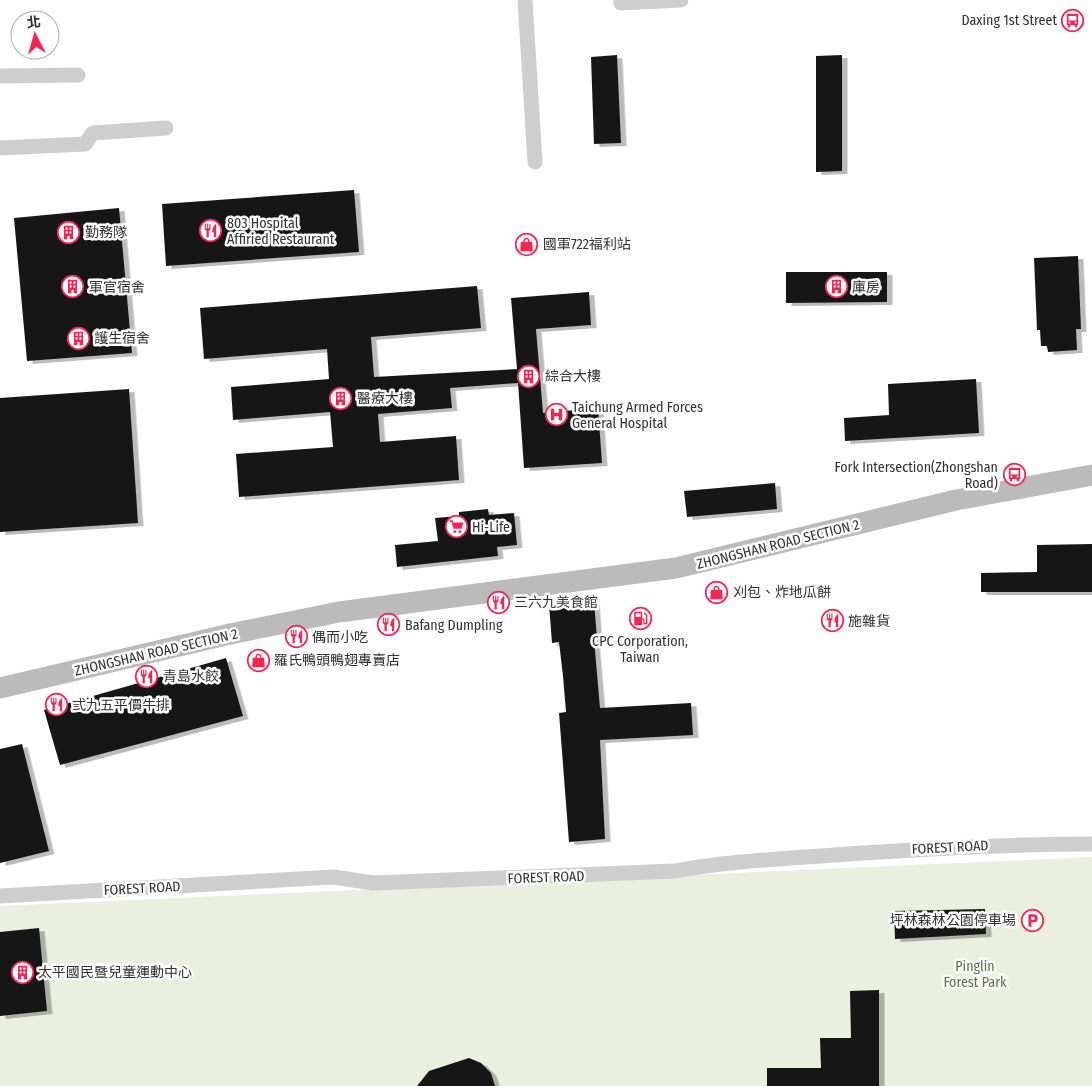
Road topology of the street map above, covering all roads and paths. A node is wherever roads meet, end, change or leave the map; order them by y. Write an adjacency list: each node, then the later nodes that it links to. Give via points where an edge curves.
1 (525, 0): 8 (street)
2 (621, 0): 3 (street, via 621,3)
3 (680, 0)
4 (78, 75): 5 (street)
5 (0, 76)
6 (166, 128): 7 (street, via 93,133 85,144)
7 (0, 148)
8 (535, 162)
9 (1092, 475): 10 (street, ZHONGSHAN ROAD SECTION 2, via 956,500 676,568 339,612)
10 (0, 688)
11 (1092, 844): 12 (street, FOREST ROAD, via 1005,844 882,851 715,863 675,871 373,883 334,876)
12 (0, 896)

